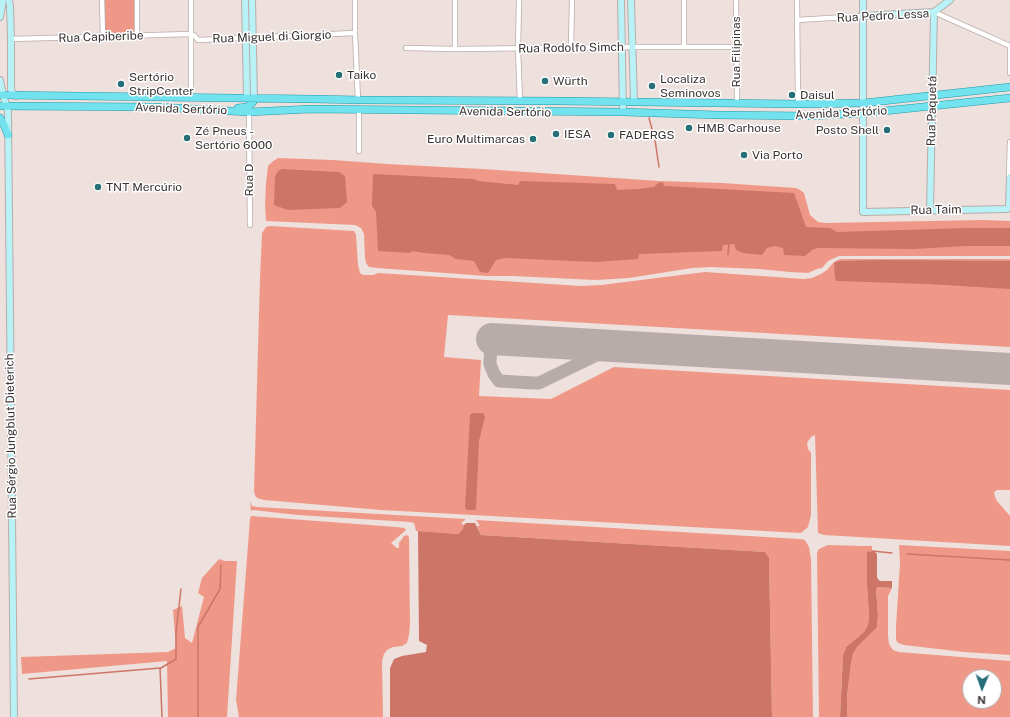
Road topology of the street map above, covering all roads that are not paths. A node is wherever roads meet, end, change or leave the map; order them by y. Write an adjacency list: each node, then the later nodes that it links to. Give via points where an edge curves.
1 (3, 0): 21 (street)
2 (9, 0): 29 (street)
3 (102, 0): 26 (street)
4 (137, 0): 25 (street)
5 (191, 0): 23 (street)
6 (244, 0): 27 (street)
7 (252, 0): 28 (street)
8 (355, 0): 24 (street)
9 (454, 0): 37 (street)
10 (519, 0): 38 (street)
11 (572, 0): 36 (street)
12 (621, 0): 31 (street)
13 (631, 0): 32 (street)
14 (684, 0): 33 (street)
15 (736, 0): 34 (street, Rua Filipinas)
16 (797, 0): 22 (street)
17 (863, 0): 20 (street)
18 (950, 0): 19 (street)
19 (934, 12): 20 (street, Rua Pedro Lessa); 30 (street, Rua Pedro Lessa); 44 (street, Rua Paquetá)
20 (864, 16): 22 (street, Rua Pedro Lessa); 52 (street)
21 (0, 17)
22 (797, 20): 54 (street)
23 (191, 34): 25 (street, Rua Capiberibe); 27 (street, Rua Miguel di Giorgio, via 198,40); 45 (street, via 191,87)
24 (355, 34): 28 (street, Rua Miguel di Giorgio); 48 (street)
25 (137, 36): 26 (street, Rua Capiberibe)
26 (103, 37): 29 (street, Rua Capiberibe)
27 (246, 38): 28 (street, Rua Miguel di Giorgio); 46 (street)
28 (253, 38): 46 (street)
29 (11, 39): 43 (street, via 11,90)
30 (1010, 46): 39 (street)
31 (622, 47): 32 (street, Rua Rodolfo Simch); 36 (street, Rua Rodolfo Simch); 50 (street)
32 (632, 47): 33 (street, Rua Rodolfo Simch); 51 (street)
33 (684, 47): 34 (street, Rua Rodolfo Simch)
34 (736, 47): 53 (street, Rua Filipinas)
35 (406, 48): 37 (street, Rua Rodolfo Simch)
36 (571, 48): 38 (street, Rua Rodolfo Simch)
37 (455, 49): 38 (street, Rua Rodolfo Simch)
38 (518, 49): 49 (street)
39 (1010, 73)
40 (0, 80): 42 (street, Rua Sérgio Jungblut Dieterich)
41 (1010, 88): 44 (main road, Avenida Sertório)
42 (2, 95): 43 (main road, Avenida Sertório); 55 (street, Rua Sérgio Jungblut Dieterich)
43 (16, 96): 45 (main road, Avenida Sertório)
44 (932, 96): 52 (main road, Avenida Sertório); 56 (street, Rua Paquetá)
45 (187, 98): 46 (main road, Avenida Sertório)
46 (251, 98): 48 (main road, Avenida Sertório); 57 (main road, via 252,104 247,107)
47 (1010, 98): 56 (main road, Avenida Sertório)
48 (358, 100): 49 (main road, Avenida Sertório)
49 (520, 101): 50 (main road, Avenida Sertório)
50 (623, 102): 51 (main road, Avenida Sertório); 60 (street)
51 (634, 102): 53 (main road, Avenida Sertório)
52 (864, 102): 54 (main road, Avenida Sertório); 61 (street)
53 (737, 103): 54 (main road, Avenida Sertório)
54 (798, 104)
55 (3, 106): 57 (main road, Avenida Sertório); 63 (street, Rua Sérgio Jungblut Dieterich, via 8,111)
56 (932, 106): 61 (main road, Avenida Sertório); 67 (street, Rua Paquetá)
57 (218, 110): 59 (main road, Avenida Sertório)
58 (359, 110): 59 (main road, Avenida Sertório, via 293,109); 60 (main road, Avenida Sertório); 65 (street)
59 (249, 112): 68 (street, Rua D)
60 (623, 112): 61 (main road, Avenida Sertório, via 752,116 828,116)
61 (864, 113): 67 (street, Rua Taim, via 863,212)
62 (0, 118): 63 (main road)
63 (8, 135): 69 (street, Rua Sérgio Jungblut Dieterich)
64 (1010, 142): 66 (street)
65 (359, 151)
66 (1010, 177): 67 (street, Rua Taim, via 1009,206 1006,210)
67 (930, 210)
68 (250, 225)
69 (14, 717)

